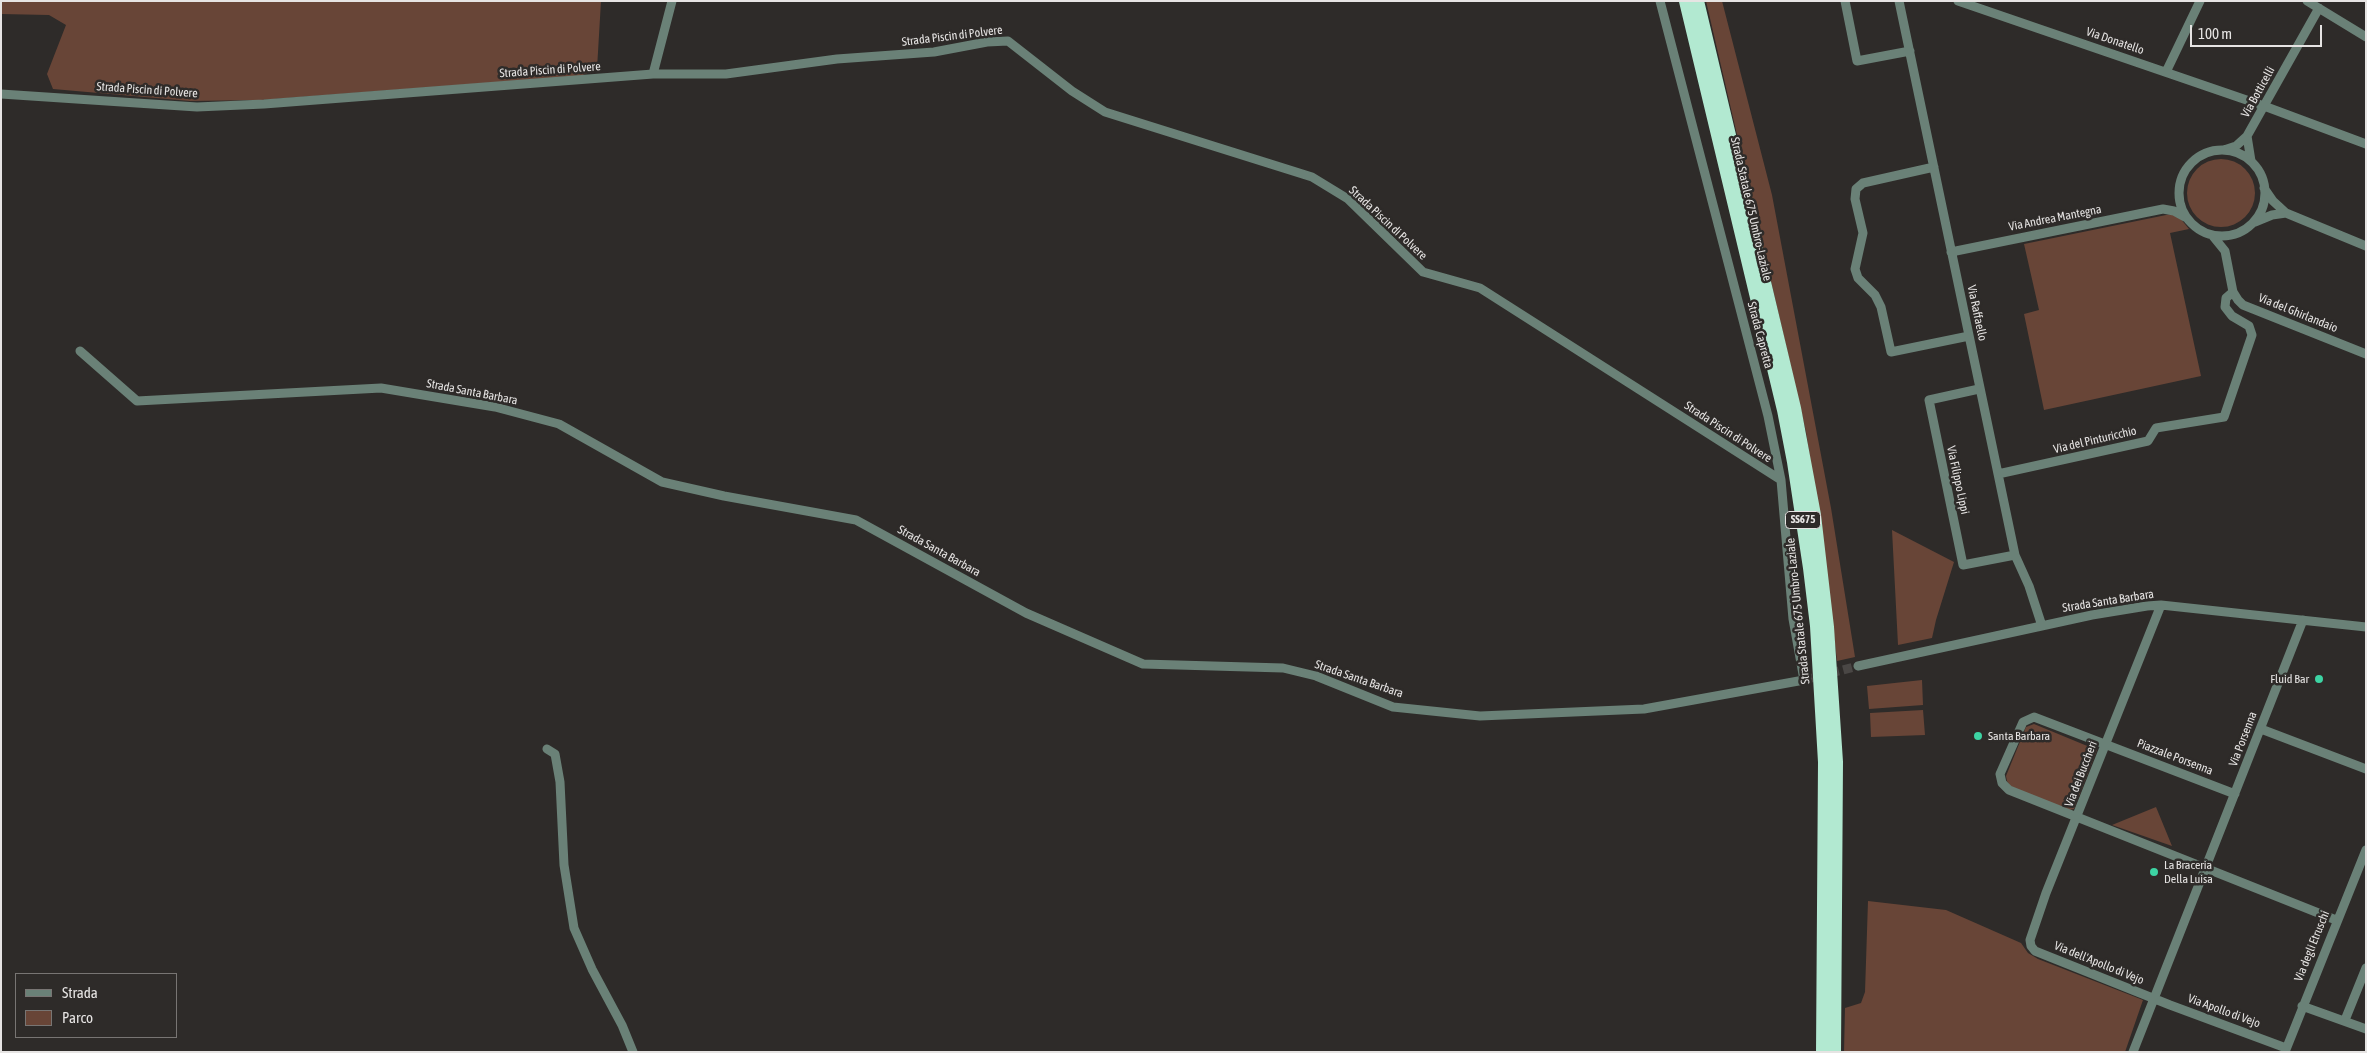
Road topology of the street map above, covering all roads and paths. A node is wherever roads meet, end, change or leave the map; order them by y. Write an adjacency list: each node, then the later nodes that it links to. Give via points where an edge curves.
1 (672, 1): 14 (street)
2 (1660, 1): 39 (street, Strada Capretta, via 1768,416)
3 (1686, 1): 64 (highway, Strada Statale 675 Umbro-Laziale / SS675, via 1784,410 1810,568 1825,762)
4 (1697, 1): 65 (highway, Strada Statale 675 Umbro-Laziale / SS675, via 1794,408 1814,516 1827,627 1836,762)
5 (1845, 1): 12 (street, via 1857,61)
6 (1899, 1): 12 (street, Via Raffaello)
7 (1958, 1): 13 (street, Via Donatello)
8 (2200, 1): 13 (street)
9 (2307, 1): 10 (street)
10 (2319, 8): 11 (street); 16 (street, Via Botticelli)
11 (2366, 37)
12 (1910, 51): 21 (street, Via Raffaello)
13 (2166, 72): 16 (street, Via Donatello)
14 (653, 74): 15 (street, Strada Piscin di Polvere, via 197,107); 39 (street, Strada Piscin di Polvere, via 726,74 1008,41 1104,112 1312,177 1348,199 1423,272 1480,288)
15 (1, 94)
16 (2264, 106): 17 (street, Via Botticelli); 18 (street, Via Donatello)
17 (2247, 136): 19 (street, Via Botticelli, via 2236,146); 20 (street, Via Botticelli)
18 (2366, 144)
19 (2223, 150): 20 (street, via 2238,153); 23 (street, via 2208,152 2190,164 2182,177)
20 (2250, 161): 22 (street, via 2260,174)
21 (1934, 167): 31 (street, Via Raffaello); 34 (street, via 1863,183 1856,189 1855,199 1863,233 1854,269 1881,307 1891,352)
22 (2264, 188): 25 (street); 27 (street, via 2264,203)
23 (2179, 191): 24 (street); 26 (street, via 2181,206)
24 (2163, 209): 26 (street); 31 (street, Via Andrea Mantegna)
25 (2286, 213): 27 (street); 30 (street)
26 (2188, 219): 29 (street, via 2198,230)
27 (2253, 223): 28 (street)
28 (2241, 232): 29 (street, via 2227,236); 32 (street, via 2231,241)
29 (2212, 235): 32 (street)
30 (2366, 246)
31 (1951, 252): 34 (street, Via Raffaello)
32 (2227, 256): 33 (street)
33 (2233, 292): 36 (street, Via del Ghirlandaio, via 2244,305); 38 (street, Via del Pinturicchio, via 2226,298 2225,307 2248,326 2252,335 2224,417 2156,428 2148,441)
34 (1969, 336): 37 (street, Via Raffaello)
35 (80, 351): 46 (street, Strada Santa Barbara, via 138,401 381,388 495,406 559,424 662,482 856,520 1026,613 1143,664 1283,668 1316,676 1393,707 1480,716 1644,709)
36 (2366, 354)
37 (1980, 389): 38 (street, Via Raffaello); 40 (street, Via Filippo Lippi, via 1929,400 1961,555 1964,565)
38 (1998, 474): 40 (street, Via Raffaello)
39 (1780, 480): 46 (street, Strada Capretta, via 1793,619)
40 (2016, 555): 43 (street, Via Raffaello)
41 (2161, 605): 42 (street, Strada Santa Barbara); 43 (street, Strada Santa Barbara, via 2101,613); 48 (street, Via dei Buccheri)
42 (2303, 620): 44 (street, Strada Santa Barbara); 47 (street, Via Porsenna)
43 (2042, 626): 45 (street, Strada Santa Barbara)
44 (2366, 627)
45 (1858, 666)
46 (1804, 680)
47 (2261, 729): 50 (street); 51 (street, Via Porsenna)
48 (2106, 744): 51 (street, Piazzale Porsenna); 52 (street, Via dei Buccheri); 52 (street, Piazzale Porsenna, via 2034,717 2028,718 2023,722 2000,774 2002,783 2009,790)
49 (547, 749): 63 (street, via 555,754 559,775 564,866 574,928)
50 (2366, 769)
51 (2235, 794): 54 (street, Via Porsenna)
52 (2078, 818): 54 (street); 56 (street, Via dei Buccheri, via 2030,940)
53 (2366, 850): 55 (street, Via degli Etruschi)
54 (2206, 868): 55 (street); 58 (street, Via Porsenna)
55 (2336, 920): 59 (street, Via degli Etruschi)
56 (2035, 951): 58 (street, Via dell'Apollo di Vejo)
57 (2366, 968): 60 (street)
58 (2154, 999): 62 (street, Via Apollo di Vejo); 66 (street, Via Porsenna)
59 (2302, 1006): 60 (street); 62 (street, Via degli Etruschi)
60 (2345, 1020): 61 (street)
61 (2366, 1029)
62 (2285, 1050)
63 (634, 1052)
64 (1823, 1052)
65 (1834, 1052)
66 (2133, 1052)

